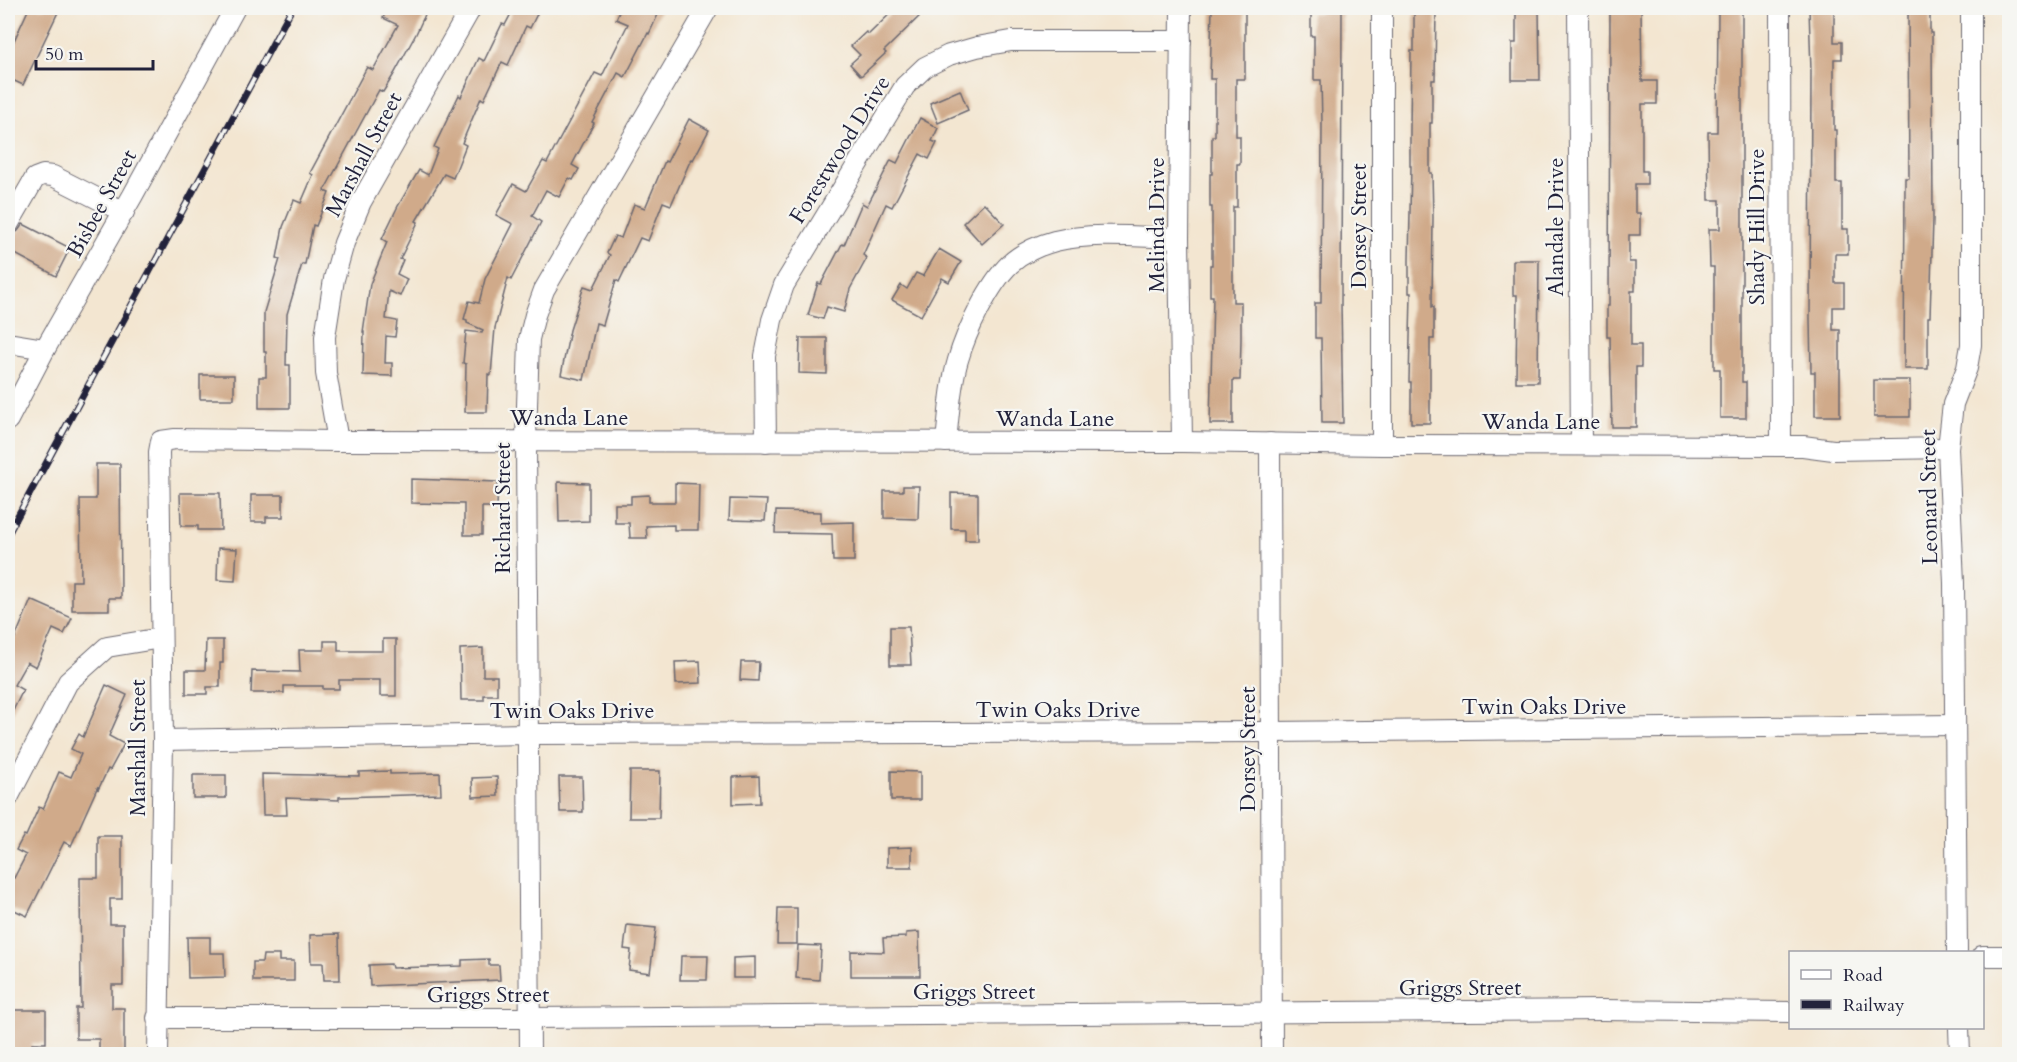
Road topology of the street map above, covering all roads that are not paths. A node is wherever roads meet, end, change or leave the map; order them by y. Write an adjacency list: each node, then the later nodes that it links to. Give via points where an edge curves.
1 (235, 8): 10 (street, Bisbee Street)
2 (471, 8): 18 (street, Marshall Street, via 361,201 344,243 325,337 326,373)
3 (708, 8): 16 (street, Richard Street, via 544,290 529,339)
4 (1181, 8): 9 (street, Melinda Drive)
5 (1383, 8): 23 (street, Dorsey Street)
6 (1578, 8): 24 (street, Alandale Drive)
7 (1780, 8): 25 (street, Shady Hill Drive)
8 (1971, 8): 26 (street, Leonard Street, via 1971,345 1953,404)
9 (1181, 41): 12 (street, Melinda Drive); 19 (street, Forestwood Drive, via 1011,41 949,55 925,67 904,86 784,285 765,356)
10 (124, 212): 11 (street, via 44,175 35,178); 14 (street, Bisbee Street)
11 (8, 225)
12 (1179, 237): 20 (street, via 1056,241 1011,263 995,282 970,327 951,393); 21 (street, Melinda Drive)
13 (8, 343): 14 (street)
14 (45, 350): 15 (street, Bisbee Street)
15 (8, 420)
16 (526, 440): 18 (street, Wanda Lane); 19 (street, Wanda Lane); 30 (street, Richard Street)
17 (161, 441): 18 (street, Wanda Lane); 27 (street, Marshall Street)
18 (338, 441)
19 (766, 442): 20 (street, Wanda Lane)
20 (946, 442): 21 (street, Wanda Lane)
21 (1182, 442): 22 (street, Wanda Lane)
22 (1269, 443): 23 (street, Wanda Lane); 29 (street, Dorsey Street)
23 (1383, 446): 24 (street, Wanda Lane)
24 (1581, 446): 25 (street, Wanda Lane)
25 (1781, 446): 26 (street, Wanda Lane, via 1833,450)
26 (1948, 448): 28 (street, Leonard Street, via 1954,583)
27 (161, 638): 31 (street, Marshall Street); 32 (street, via 107,647 69,682)
28 (1954, 725): 29 (street, Twin Oaks Drive); 33 (street, Leonard Street)
29 (1271, 732): 30 (street, Twin Oaks Drive); 36 (street, Dorsey Street)
30 (527, 734): 31 (street, Twin Oaks Drive); 39 (street, Richard Street)
31 (163, 740): 38 (street, Marshall Street)
32 (8, 798)
33 (1957, 951)
34 (1984, 956): 35 (street)
35 (2010, 956)
36 (1271, 1012): 37 (street, Griggs Street); 39 (street, Griggs Street); 43 (street, Dorsey Street)
37 (1789, 1012)
38 (157, 1018): 39 (street, Griggs Street); 41 (street, Marshall Street)
39 (530, 1018): 42 (street, Richard Street)
40 (1959, 1029): 44 (street)
41 (158, 1054)
42 (530, 1054)
43 (1272, 1054)
44 (1960, 1054)

